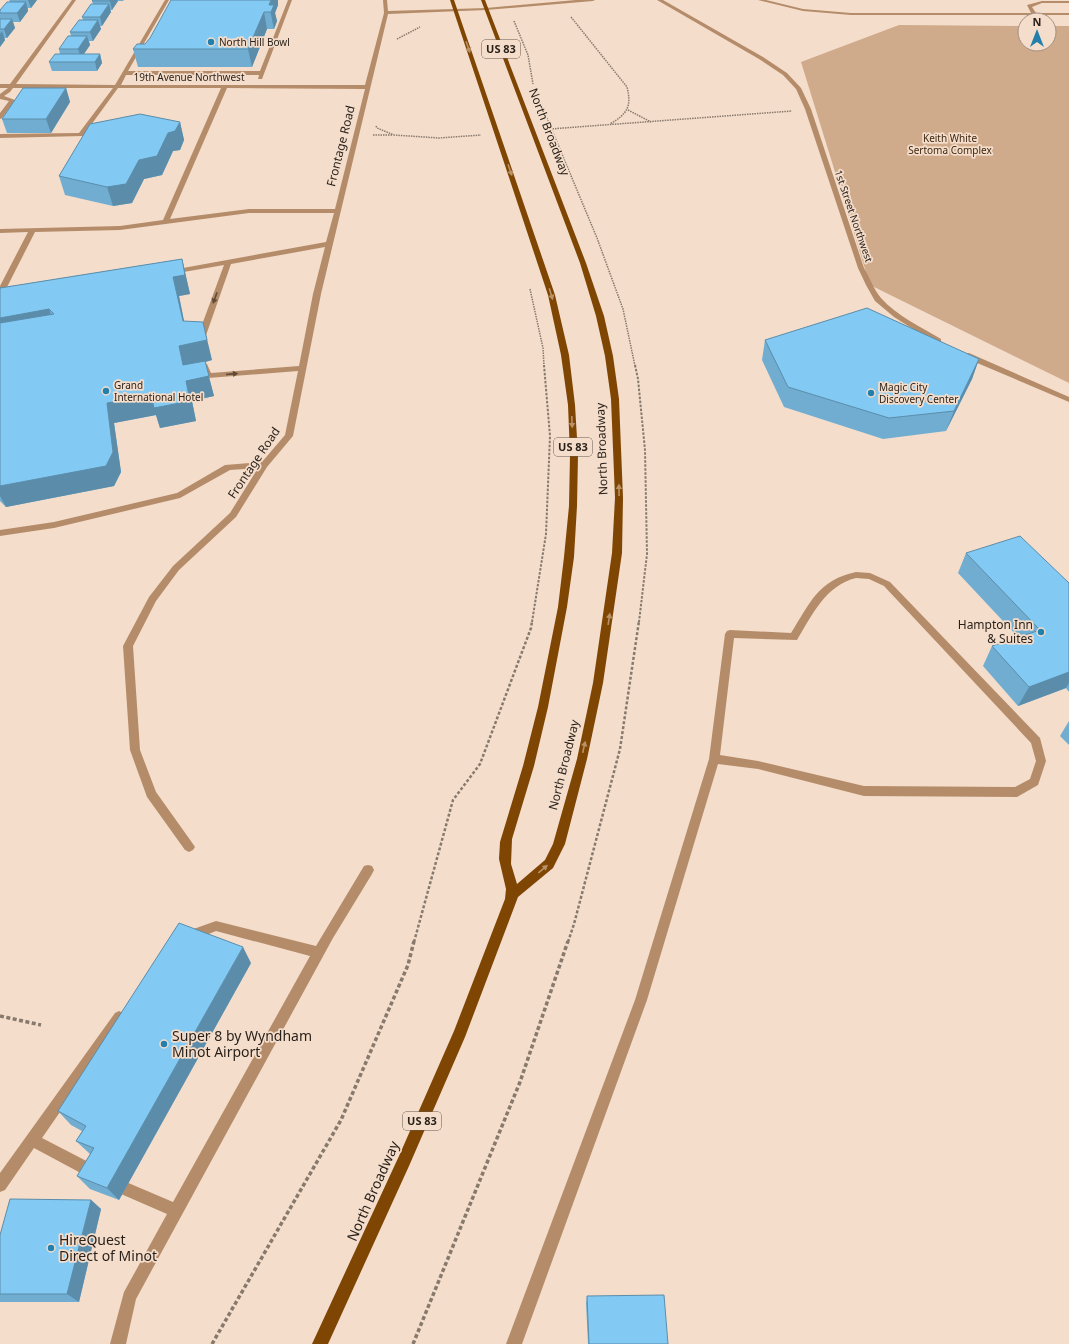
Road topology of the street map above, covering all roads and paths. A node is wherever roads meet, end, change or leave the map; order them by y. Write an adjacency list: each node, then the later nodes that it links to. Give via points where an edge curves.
1 (74, 0): 23 (street)
2 (167, 0): 20 (street)
3 (290, 0): 21 (street)
4 (385, 0): 14 (street, Frontage Road)
5 (452, 0): 11 (main road, US 83)
6 (593, 0): 10 (street)
7 (659, 0): 29 (street, 1st Street Northwest, via 728,38 785,74 798,88)
8 (760, 0): 18 (street, via 804,10 852,14)
9 (1069, 2): 13 (street, via 1042,2 1029,6)
10 (484, 4): 11 (street); 62 (main road, North Broadway / US 83, one-way to 10, via 549,864 559,844 582,759 598,683 614,583 618,525 618,446 610,363 595,298)
11 (456, 10): 12 (street); 62 (main road, US 83, one-way to 62, via 552,298 565,355 571,398 574,482 570,550 549,681 531,755 506,838 505,860)
12 (423, 11): 14 (street); 19 (path, via 425,24)
13 (1033, 12)
14 (386, 13): 27 (street, Frontage Road)
15 (1057, 14): 16 (street)
16 (1069, 14)
17 (567, 15): 30 (path, via 573,18 627,87 630,98)
18 (1017, 15)
19 (396, 40)
20 (124, 73): 21 (street); 24 (street)
21 (262, 73): 26 (street)
22 (0, 86): 23 (street, 19th Avenue Northwest)
23 (11, 86): 24 (street, 19th Avenue Northwest); 28 (street)
24 (117, 86): 25 (street, 19th Avenue Northwest); 38 (street, via 81,135)
25 (225, 86): 26 (street, 19th Avenue Northwest); 43 (street)
26 (256, 87): 27 (street, 19th Avenue Northwest)
27 (367, 87): 37 (street, Frontage Road)
28 (0, 97): 31 (street, via 12,100)
29 (808, 109): 32 (path); 52 (street, 1st Street Northwest, via 861,268 878,299 928,336)
30 (628, 110): 32 (path); 34 (path)
31 (0, 117)
32 (651, 122): 34 (path)
33 (375, 125): 39 (path)
34 (610, 125): 36 (path)
35 (478, 128): 41 (path)
36 (565, 128)
37 (356, 135): 39 (path); 42 (street, Frontage Road)
38 (0, 136)
39 (394, 136): 40 (path)
40 (457, 136)
41 (481, 136)
42 (337, 211): 43 (street, via 250,211); 46 (street, Frontage Road)
43 (166, 222): 44 (street, via 120,228)
44 (33, 230): 45 (street); 50 (street)
45 (0, 231)
46 (329, 244): 47 (street); 55 (street, Frontage Road)
47 (228, 262): 48 (street); 51 (street, one-way to 51)
48 (165, 273)
49 (529, 286): 74 (path, via 543,348 550,436 546,534 531,628 480,764 453,800 408,965 341,1120)
50 (0, 293)
51 (199, 342)
52 (947, 345)
53 (960, 352): 56 (street)
54 (202, 362): 55 (street, one-way to 55, via 208,376)
55 (303, 368): 57 (street, Frontage Road, via 289,436)
56 (1069, 400)
57 (264, 465): 58 (street, via 228,467 180,495 54,525); 60 (street, Frontage Road, via 233,515 176,568 161,587 128,646 135,750 151,794)
58 (0, 533)
59 (714, 759): 59 (street, via 730,634 794,637 825,588 846,576 869,576 887,584 1036,741 1041,761 1034,782 1017,792 864,791 758,765); 76 (street, via 641,1000)
60 (189, 847)
61 (368, 870): 64 (street)
62 (513, 894): 75 (main road, North Broadway / US 83, via 460,1033)
63 (178, 940): 64 (street, via 216,926)
64 (319, 953): 72 (street)
65 (126, 1007): 68 (street)
66 (0, 1016): 67 (path)
67 (42, 1025)
68 (32, 1140): 69 (street); 70 (street)
69 (98, 1175)
70 (0, 1185)
71 (126, 1189): 72 (street)
72 (176, 1211): 73 (street, via 129,1296)
73 (118, 1344)
74 (212, 1344)
75 (320, 1344)
76 (514, 1344)

